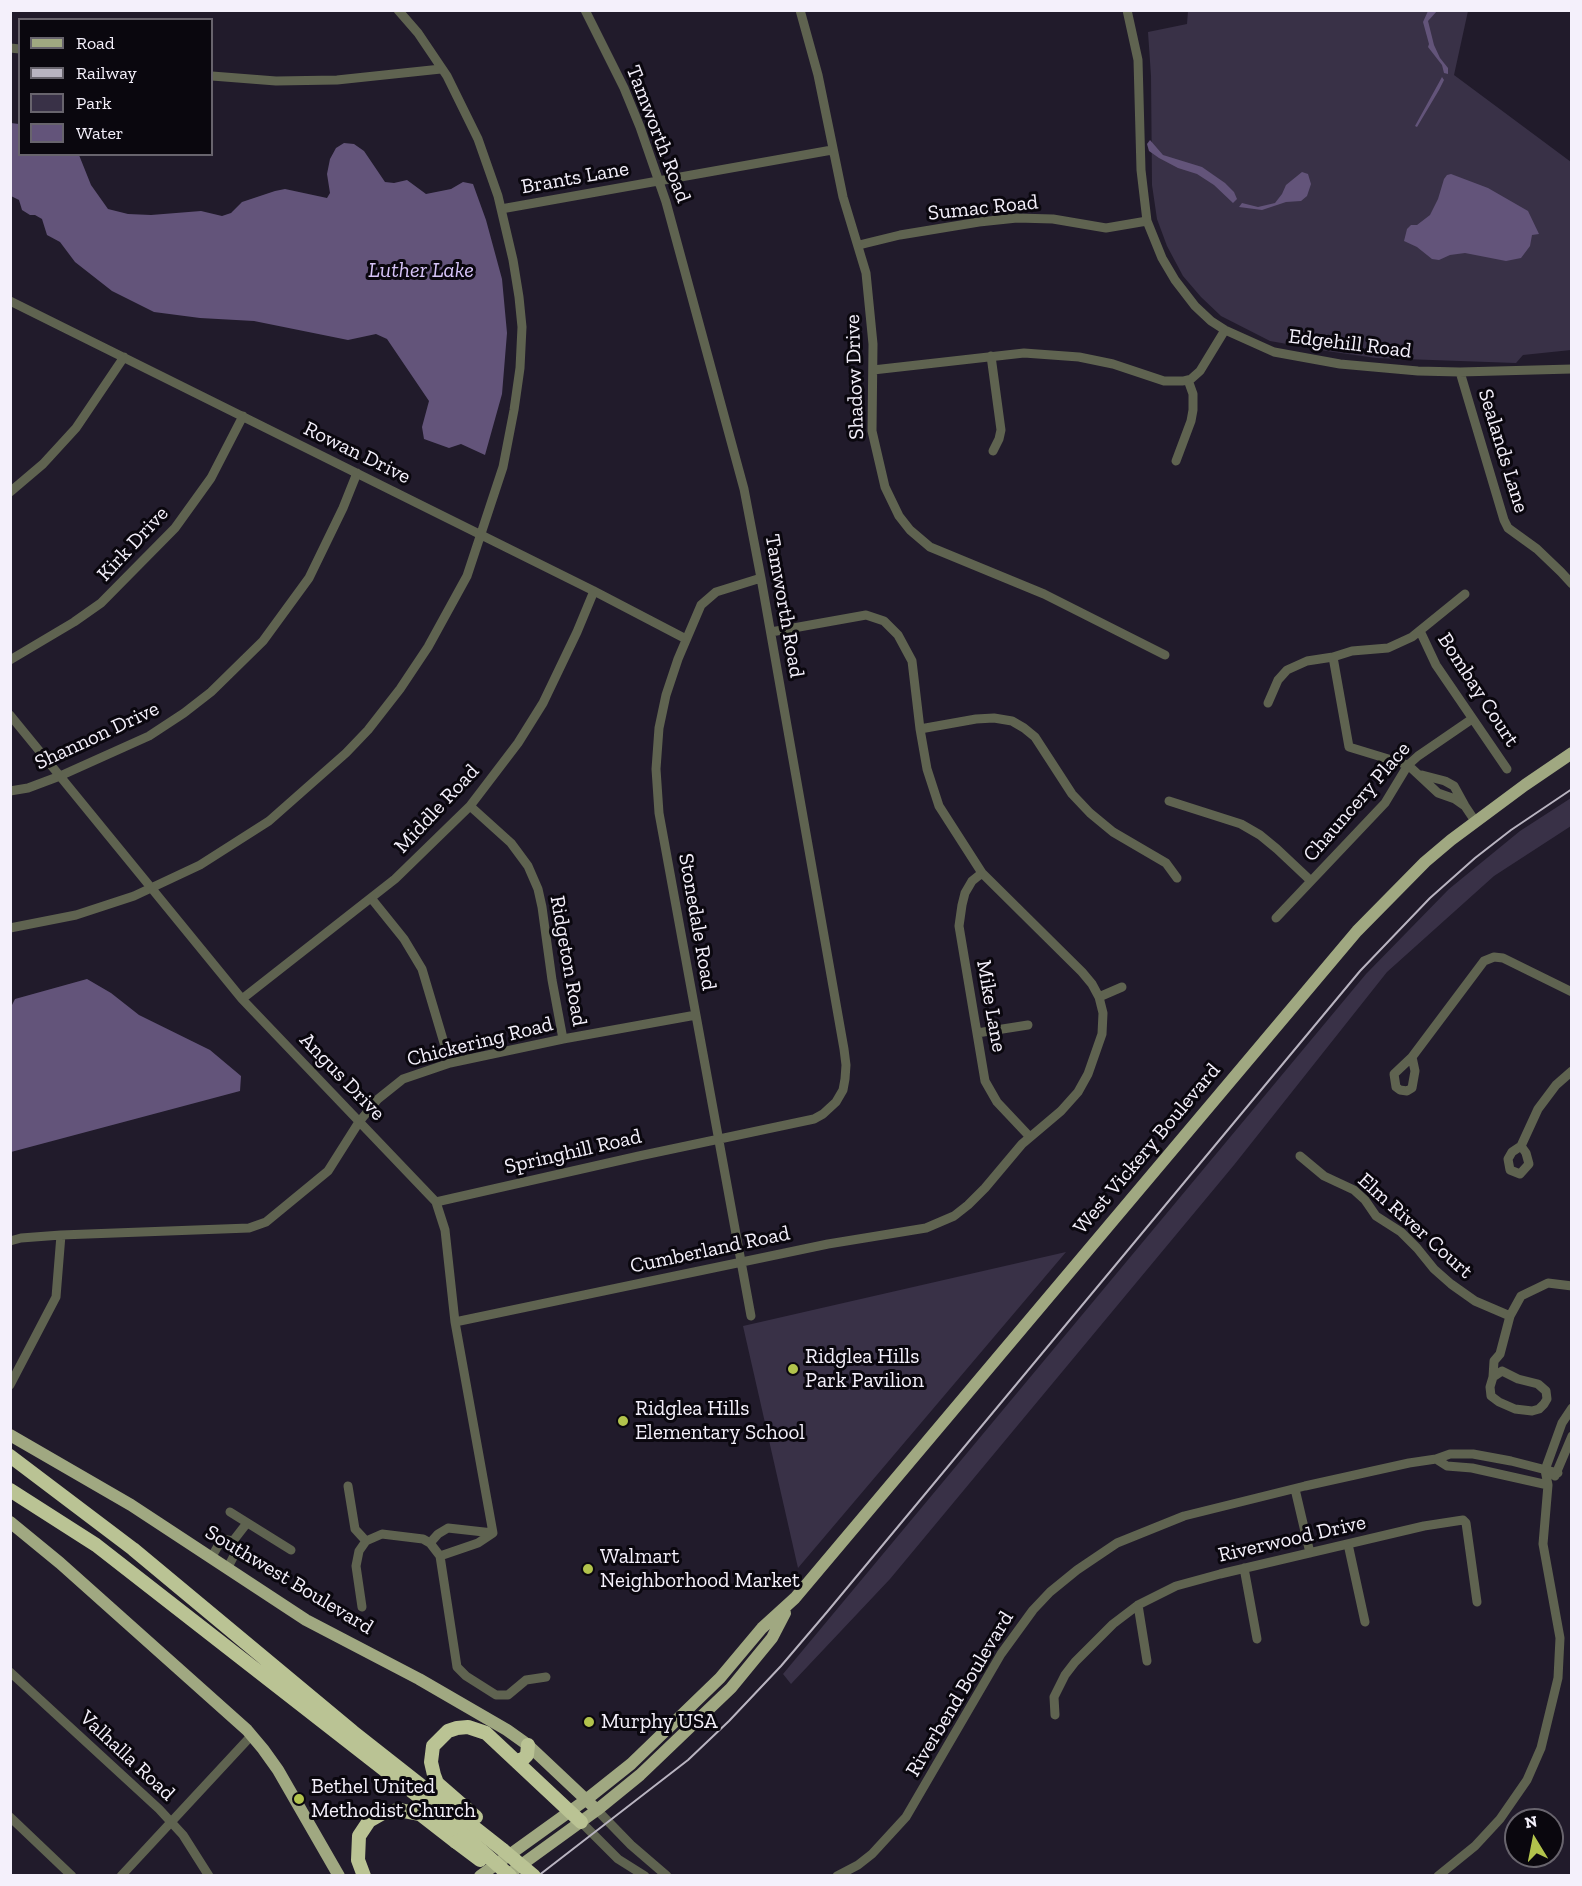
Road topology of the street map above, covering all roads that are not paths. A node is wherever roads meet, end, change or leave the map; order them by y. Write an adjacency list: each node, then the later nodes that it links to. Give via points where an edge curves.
1 (399, 10): 5 (street)
2 (585, 10): 8 (street, Tamworth Road, via 624,88)
3 (800, 10): 7 (street, Shadow Drive, via 818,75)
4 (1127, 10): 10 (street, Edgehill Road, via 1138,60 1141,170)
5 (441, 69): 6 (street, via 337,80); 9 (street, via 478,139)
6 (213, 76)
7 (832, 150): 8 (street, Brants Lane); 11 (street, Shadow Drive)
8 (658, 181): 9 (street, Brants Lane); 26 (street, Tamworth Road, via 722,403)
9 (501, 209): 25 (street, via 513,260 522,337 503,467)
10 (1148, 221): 11 (street, Sumac Road, via 1106,228 1053,219 1017,218 911,233); 13 (street, Edgehill Road, via 1175,280 1195,306)
11 (859, 245): 17 (street, Shadow Drive, via 871,308)
12 (10, 301): 15 (street, Rowan Drive)
13 (1225, 330): 18 (street, Edgehill Road, via 1274,352 1296,357); 19 (street, via 1200,371)
14 (991, 356): 17 (street); 19 (street, via 1024,353 1079,357 1164,381); 21 (street, via 1001,430)
15 (124, 357): 20 (street, Rowan Drive); 24 (street, via 76,428)
16 (1572, 369): 18 (street, Edgehill Road)
17 (873, 370): 33 (street, Shadow Drive, via 875,450 891,501 910,530 930,547 1044,594)
18 (1460, 372): 27 (street, Sealands Lane, via 1508,528 1537,549)
19 (1188, 380): 22 (street, via 1193,410)
20 (243, 416): 23 (street, Rowan Drive); 35 (street, Kirk Drive, via 211,478 175,528 101,603)
21 (993, 450)
22 (1176, 461)
23 (357, 473): 25 (street, Rowan Drive); 43 (street, Shannon Drive, via 309,578 246,659 211,692 149,736)
24 (10, 492)
25 (482, 535): 28 (street, Rowan Drive); 51 (street, via 467,576 433,638 368,730 269,821 200,865)
26 (761, 578): 31 (street, Tamworth Road); 32 (street, Stonedale Road, via 716,592 701,605)
27 (1572, 584)
28 (594, 591): 32 (street, Rowan Drive); 46 (street, Middle Road, via 543,703)
29 (1465, 594): 30 (street)
30 (1419, 631): 34 (street, via 1388,648); 38 (street, Bombay Court, via 1436,665)
31 (771, 632): 39 (street, via 866,615 884,621 898,634 912,661); 68 (street, Tamworth Road, via 844,1048 845,1079 836,1102 814,1119)
32 (686, 639): 59 (street, Stonedale Road, via 666,695 659,728 656,780)
33 (1165, 654)
34 (1334, 657): 36 (street, via 1307,661 1287,670); 41 (street, via 1349,747)
35 (10, 660)
36 (1268, 703)
37 (10, 715): 43 (street, Angus Drive)
38 (1472, 718): 41 (street, Chauncery Place); 42 (street, Bombay Court)
39 (920, 729): 48 (street, via 939,806); 49 (street, via 994,717 1012,721 1035,737 1072,794 1090,813 1113,832 1166,863)
40 (1572, 753): 47 (main road, West Vickery Boulevard)
41 (1408, 765): 47 (street, via 1438,793 1465,806); 50 (street, Chauncery Place, via 1385,803)
42 (1507, 769)
43 (60, 776): 44 (street, Shannon Drive); 51 (street, Angus Drive)
44 (10, 791)
45 (1169, 801): 50 (street, via 1241,824 1260,835)
46 (471, 806): 52 (street, Middle Road); 62 (street, Ridgeton Road, via 511,843 528,866 538,889)
47 (1476, 821): 110 (main road, West Vickery Boulevard, via 1425,862 1323,969)
48 (982, 873): 57 (street, via 1082,972); 61 (street, Mike Lane, via 965,893 960,926)
49 (1177, 878)
50 (1311, 881): 53 (street, Chauncery Place)
51 (152, 888): 54 (street, via 76,915); 58 (street, Angus Drive)
52 (371, 898): 58 (street, Middle Road); 64 (street, via 422,969)
53 (1276, 918)
54 (10, 928)
55 (1122, 987): 57 (street)
56 (1572, 992): 63 (street, via 1503,958 1484,961)
57 (1099, 997): 67 (street, Cumberland Road, via 1102,1034 1088,1074 1061,1111)
58 (242, 999): 66 (street, Angus Drive)
59 (696, 1015): 62 (street, Chickering Road); 68 (street, Stonedale Road)
60 (1028, 1025): 61 (street)
61 (977, 1033): 67 (street, Mike Lane, via 988,1089)
62 (563, 1039): 64 (street, Chickering Road)
63 (1412, 1057)
64 (450, 1063): 66 (street, Chickering Road, via 403,1079 378,1099)
65 (1572, 1071): 69 (street, via 1538,1109)
66 (359, 1122): 71 (street, Angus Drive); 72 (street, Chickering Road, via 327,1171 266,1222 246,1228)
67 (1030, 1137): 74 (street, Cumberland Road, via 954,1216 926,1228)
68 (719, 1139): 71 (street, Springhill Road); 74 (street, Stonedale Road)
69 (1521, 1146)
70 (1300, 1156): 77 (street, Elm River Court, via 1324,1176 1354,1190 1376,1216 1401,1232 1450,1284 1475,1301)
71 (436, 1202): 78 (street, Angus Drive, via 445,1230)
72 (60, 1235): 73 (street, Chickering Road); 82 (street, via 56,1297)
73 (10, 1241)
74 (741, 1262): 76 (street, Stonedale Road); 78 (street, Cumberland Road)
75 (1572, 1286): 77 (street, via 1548,1283 1532,1290 1521,1296)
76 (751, 1316)
77 (1509, 1316): 79 (street)
78 (455, 1322): 97 (street, Angus Drive)
79 (1500, 1354): 80 (street); 81 (street, via 1494,1361)
80 (1502, 1371): 81 (street); 81 (street, via 1538,1384 1546,1391 1544,1404 1532,1411 1499,1402 1491,1396)
81 (1493, 1377)
82 (10, 1385)
83 (1572, 1408): 88 (street, via 1562,1423)
84 (10, 1435): 105 (main road, Southwest Boulevard, via 131,1505)
85 (1572, 1436): 89 (street)
86 (10, 1456): 127 (highway, via 133,1549 353,1732)
87 (1436, 1459): 88 (street, Riverbend Boulevard, via 1450,1454 1473,1454); 90 (street, Riverbend Boulevard, via 1447,1466); 92 (street, Riverbend Boulevard)
88 (1545, 1470): 89 (street, Riverbend Boulevard); 90 (street)
89 (1558, 1473): 90 (street)
90 (1548, 1485): 142 (street, via 1543,1544 1560,1638 1558,1678 1541,1748 1527,1780 1500,1819 1475,1846)
91 (348, 1486): 99 (street, via 355,1528)
92 (1295, 1489): 103 (street); 141 (street, Riverbend Boulevard, via 1158,1525 1117,1543 1050,1592 1016,1630 906,1817 872,1854)
93 (10, 1490): 128 (highway, via 96,1545 408,1789)
94 (230, 1512): 96 (street)
95 (10, 1522): 118 (main road)
96 (247, 1523): 98 (street); 102 (street)
97 (493, 1533): 100 (street, via 448,1528); 104 (street, via 478,1543)
98 (233, 1540): 105 (street, via 222,1539); 107 (street, via 238,1548)
99 (366, 1541): 100 (street, via 382,1534); 111 (street, via 356,1566)
100 (430, 1543): 104 (street)
101 (1348, 1544): 103 (street, Riverwood Drive); 108 (street, Riverwood Drive, via 1463,1520); 112 (street)
102 (291, 1550)
103 (1310, 1553): 106 (street, Riverwood Drive)
104 (440, 1556): 116 (street, via 457,1667 496,1695 508,1695 526,1680)
105 (211, 1558): 107 (main road, Southwest Boulevard)
106 (1244, 1568): 109 (street, Riverwood Drive, via 1176,1586); 113 (street)
107 (227, 1569): 119 (main road, Southwest Boulevard, via 306,1620 420,1679)
108 (1477, 1602)
109 (1138, 1605): 114 (street); 117 (street, Riverwood Drive, via 1075,1662 1054,1697)
110 (788, 1606): 121 (main road, West Vickery Boulevard, via 762,1628 697,1701); 122 (main road, West Vickery Boulevard, via 772,1638 731,1688 640,1775)
111 (362, 1607)
112 (1365, 1622)
113 (1257, 1640)
114 (1147, 1661)
115 (10, 1672): 126 (street, Valhalla Road)
116 (546, 1677)
117 (1055, 1715)
118 (251, 1736): 126 (street); 132 (main road, via 278,1770)
119 (528, 1745): 120 (highway, via 527,1755); 121 (main road, Southwest Boulevard)
120 (516, 1761): 123 (highway); 127 (highway, via 486,1733 468,1726 448,1731 433,1746 431,1762 437,1783)
121 (587, 1799): 122 (main road, Southwest Boulevard); 123 (main road, West Vickery Boulevard)
122 (597, 1810): 125 (main road, West Vickery Boulevard); 140 (street)
123 (570, 1811): 125 (highway); 134 (main road, West Vickery Boulevard)
124 (12, 1820): 129 (street)
125 (581, 1822): 136 (main road, West Vickery Boulevard); 139 (street, via 618,1859)
126 (172, 1823): 130 (street); 131 (street, Valhalla Road)
127 (484, 1830): 138 (highway, bridge, via 502,1841 503,1850)
128 (460, 1838): 133 (highway, via 420,1814 399,1810 383,1813 369,1821 359,1836 358,1860); 135 (highway, bridge); 137 (highway, bridge)
129 (72, 1875)
130 (121, 1875)
131 (209, 1875)
132 (339, 1875)
133 (364, 1875)
134 (480, 1875)
135 (501, 1875)
136 (506, 1875)
137 (510, 1875)
138 (534, 1875)
139 (645, 1875)
140 (667, 1875)
141 (837, 1875)
142 (1438, 1875)

